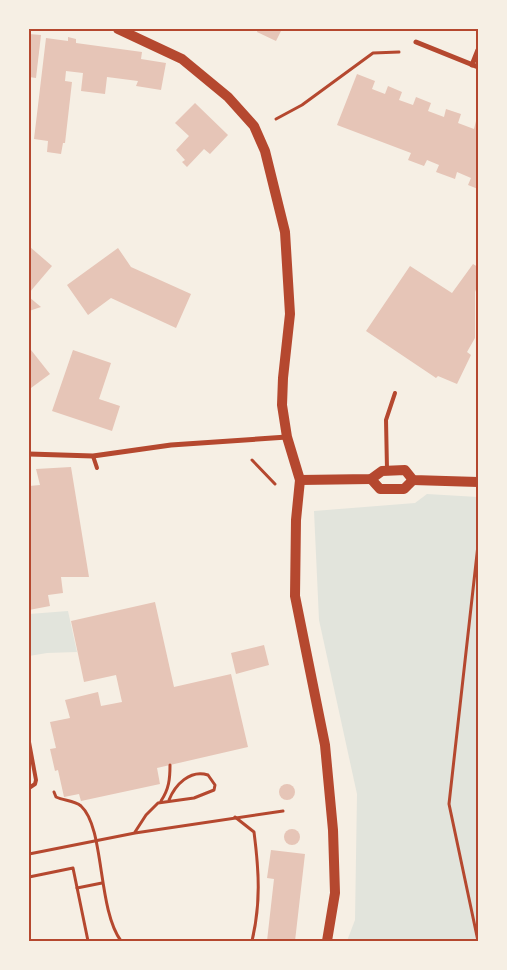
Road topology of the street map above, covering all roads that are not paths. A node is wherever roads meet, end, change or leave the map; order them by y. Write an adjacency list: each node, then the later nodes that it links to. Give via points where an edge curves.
1 (118, 29): 6 (main road, via 182,59 228,97 254,126 265,151 285,232 290,314 282,405)
2 (416, 42): 4 (street)
3 (478, 50): 4 (street)
4 (475, 66)
5 (395, 393): 10 (lane, via 386,420)
6 (287, 437): 8 (street, via 171,445); 12 (main road)
7 (29, 454): 8 (street)
8 (93, 456): 9 (lane)
9 (97, 468)
10 (387, 471): 11 (main road); 13 (main road, via 405,470)
11 (371, 479): 12 (main road); 13 (main road, via 380,489 404,489)
12 (300, 480): 17 (main road, via 295,596 325,745 333,830 335,893)
13 (413, 480): 14 (main road)
14 (478, 482)
15 (29, 742): 16 (lane, via 36,780)
16 (29, 788)
17 (327, 941)

